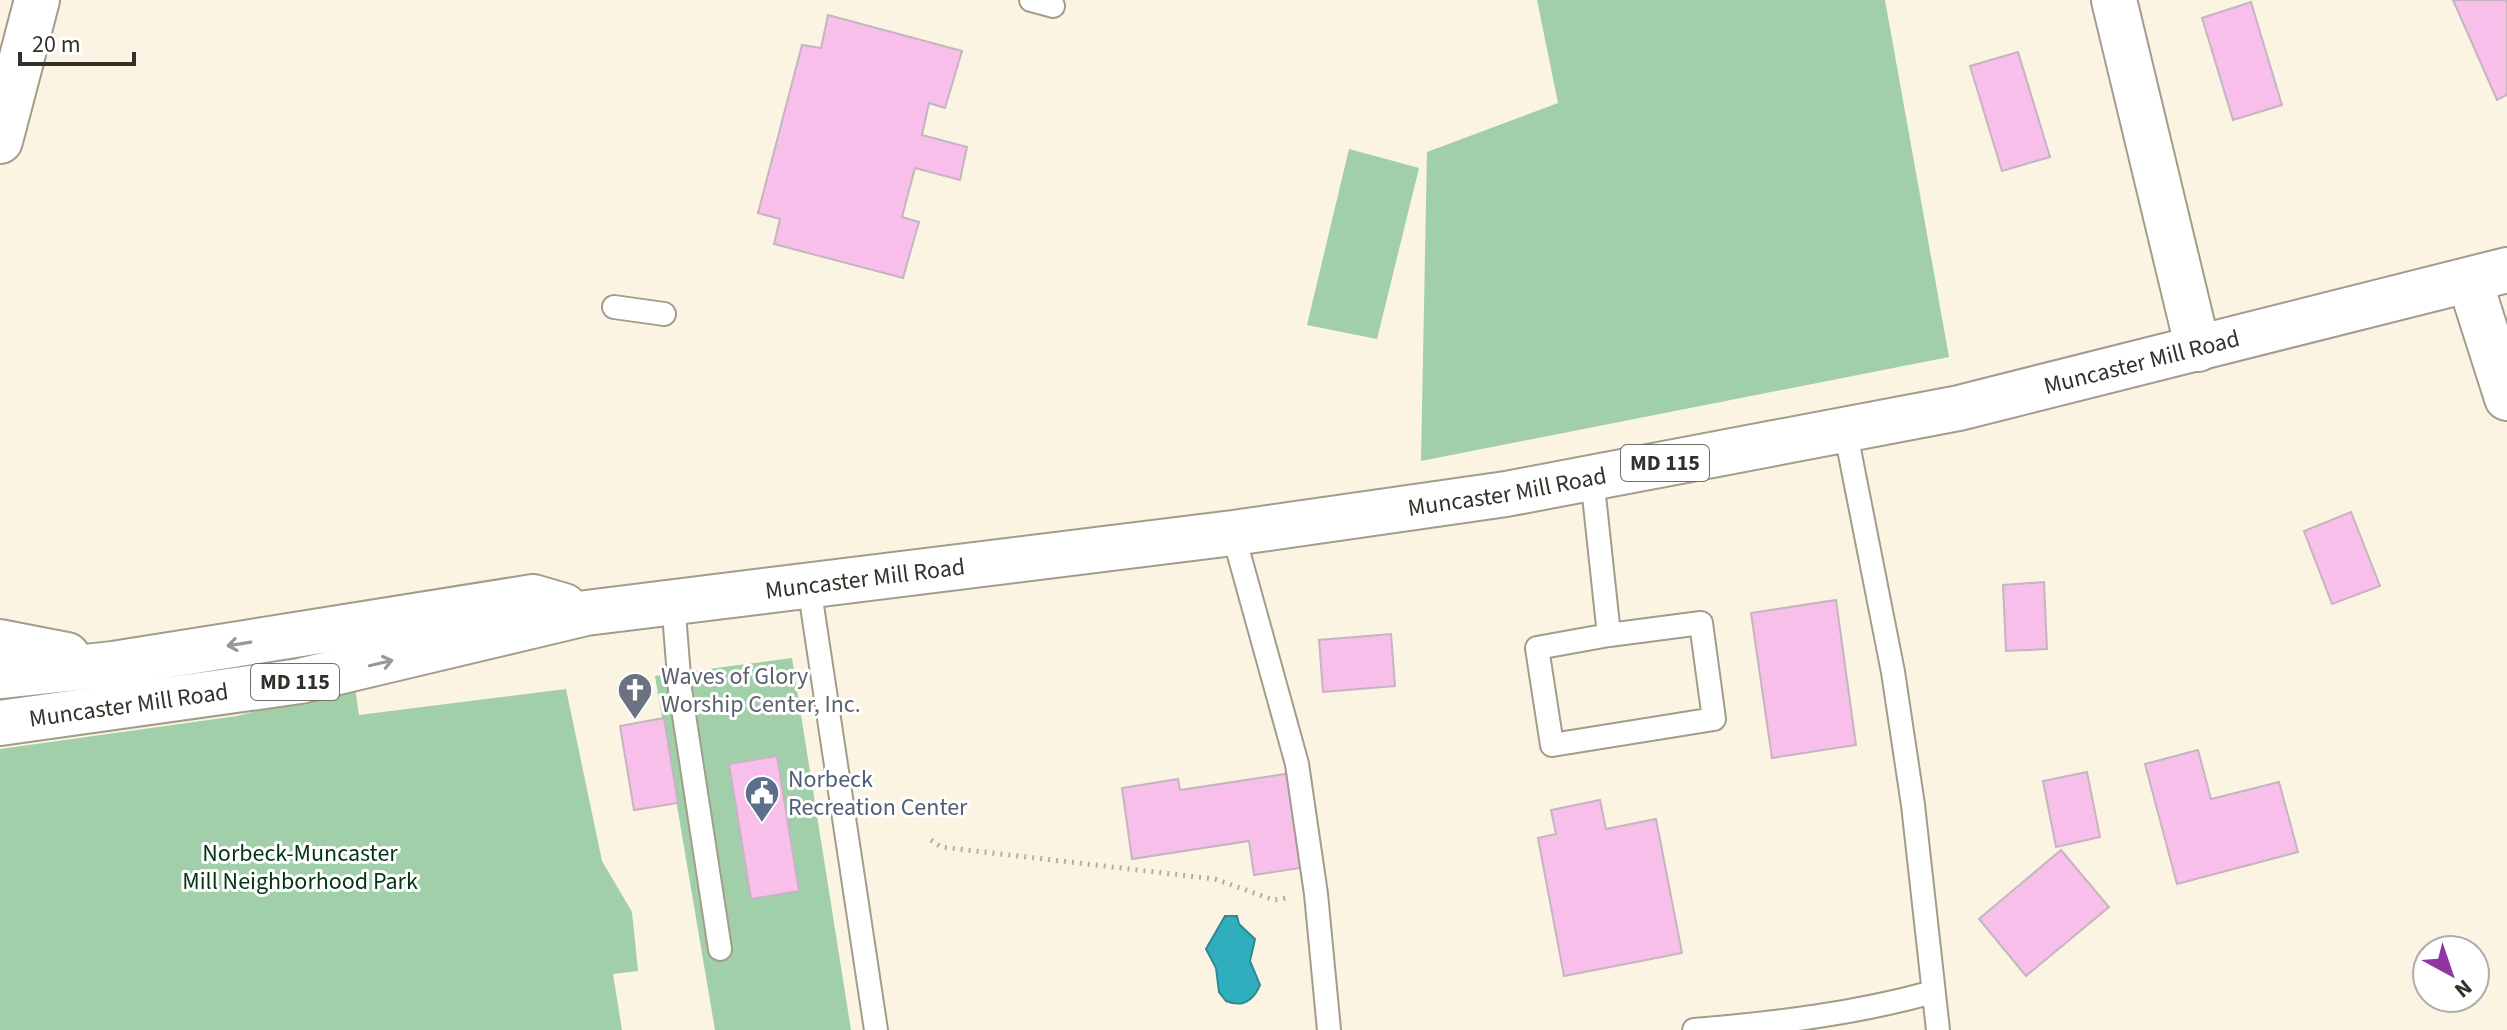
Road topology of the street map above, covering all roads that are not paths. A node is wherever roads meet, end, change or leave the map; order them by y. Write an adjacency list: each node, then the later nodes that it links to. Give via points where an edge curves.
1 (2114, 0): 7 (main road)
2 (34, 2): 3 (main road)
3 (0, 141)
4 (2488, 276): 7 (main road, Muncaster Mill Road / MD 115); 8 (main road)
5 (614, 307): 6 (lane)
6 (664, 314)
7 (2198, 349): 9 (main road, Muncaster Mill Road / MD 115, via 1959,408)
8 (2507, 398)
9 (1845, 429): 10 (main road, Muncaster Mill Road / MD 115); 21 (lane, via 1893,672)
10 (1592, 477): 11 (main road, Muncaster Mill Road / MD 115); 15 (lane)
11 (1233, 533): 12 (main road, Muncaster Mill Road / MD 115); 23 (lane, via 1297,764)
12 (809, 586): 13 (main road, Muncaster Mill Road / MD 115); 22 (lane)
13 (673, 601): 14 (main road, Muncaster Mill Road / MD 115); 20 (lane, via 680,689)
14 (586, 613): 17 (main road, Muncaster Mill Road / MD 115, one-way to 17, via 533,597); 19 (main road, Muncaster Mill Road / MD 115, one-way to 14, via 300,681)
15 (1609, 635): 15 (lane, via 1537,648 1552,745 1714,719 1701,623)
16 (0, 642): 17 (main road)
17 (113, 664): 18 (main road, Muncaster Mill Road / MD 115)
18 (0, 676)
19 (0, 723)
20 (720, 949)
21 (1933, 992): 24 (lane, via 1873,1009); 25 (lane)
22 (876, 1030)
23 (1329, 1030)
24 (1694, 1030)
25 (1938, 1030)

